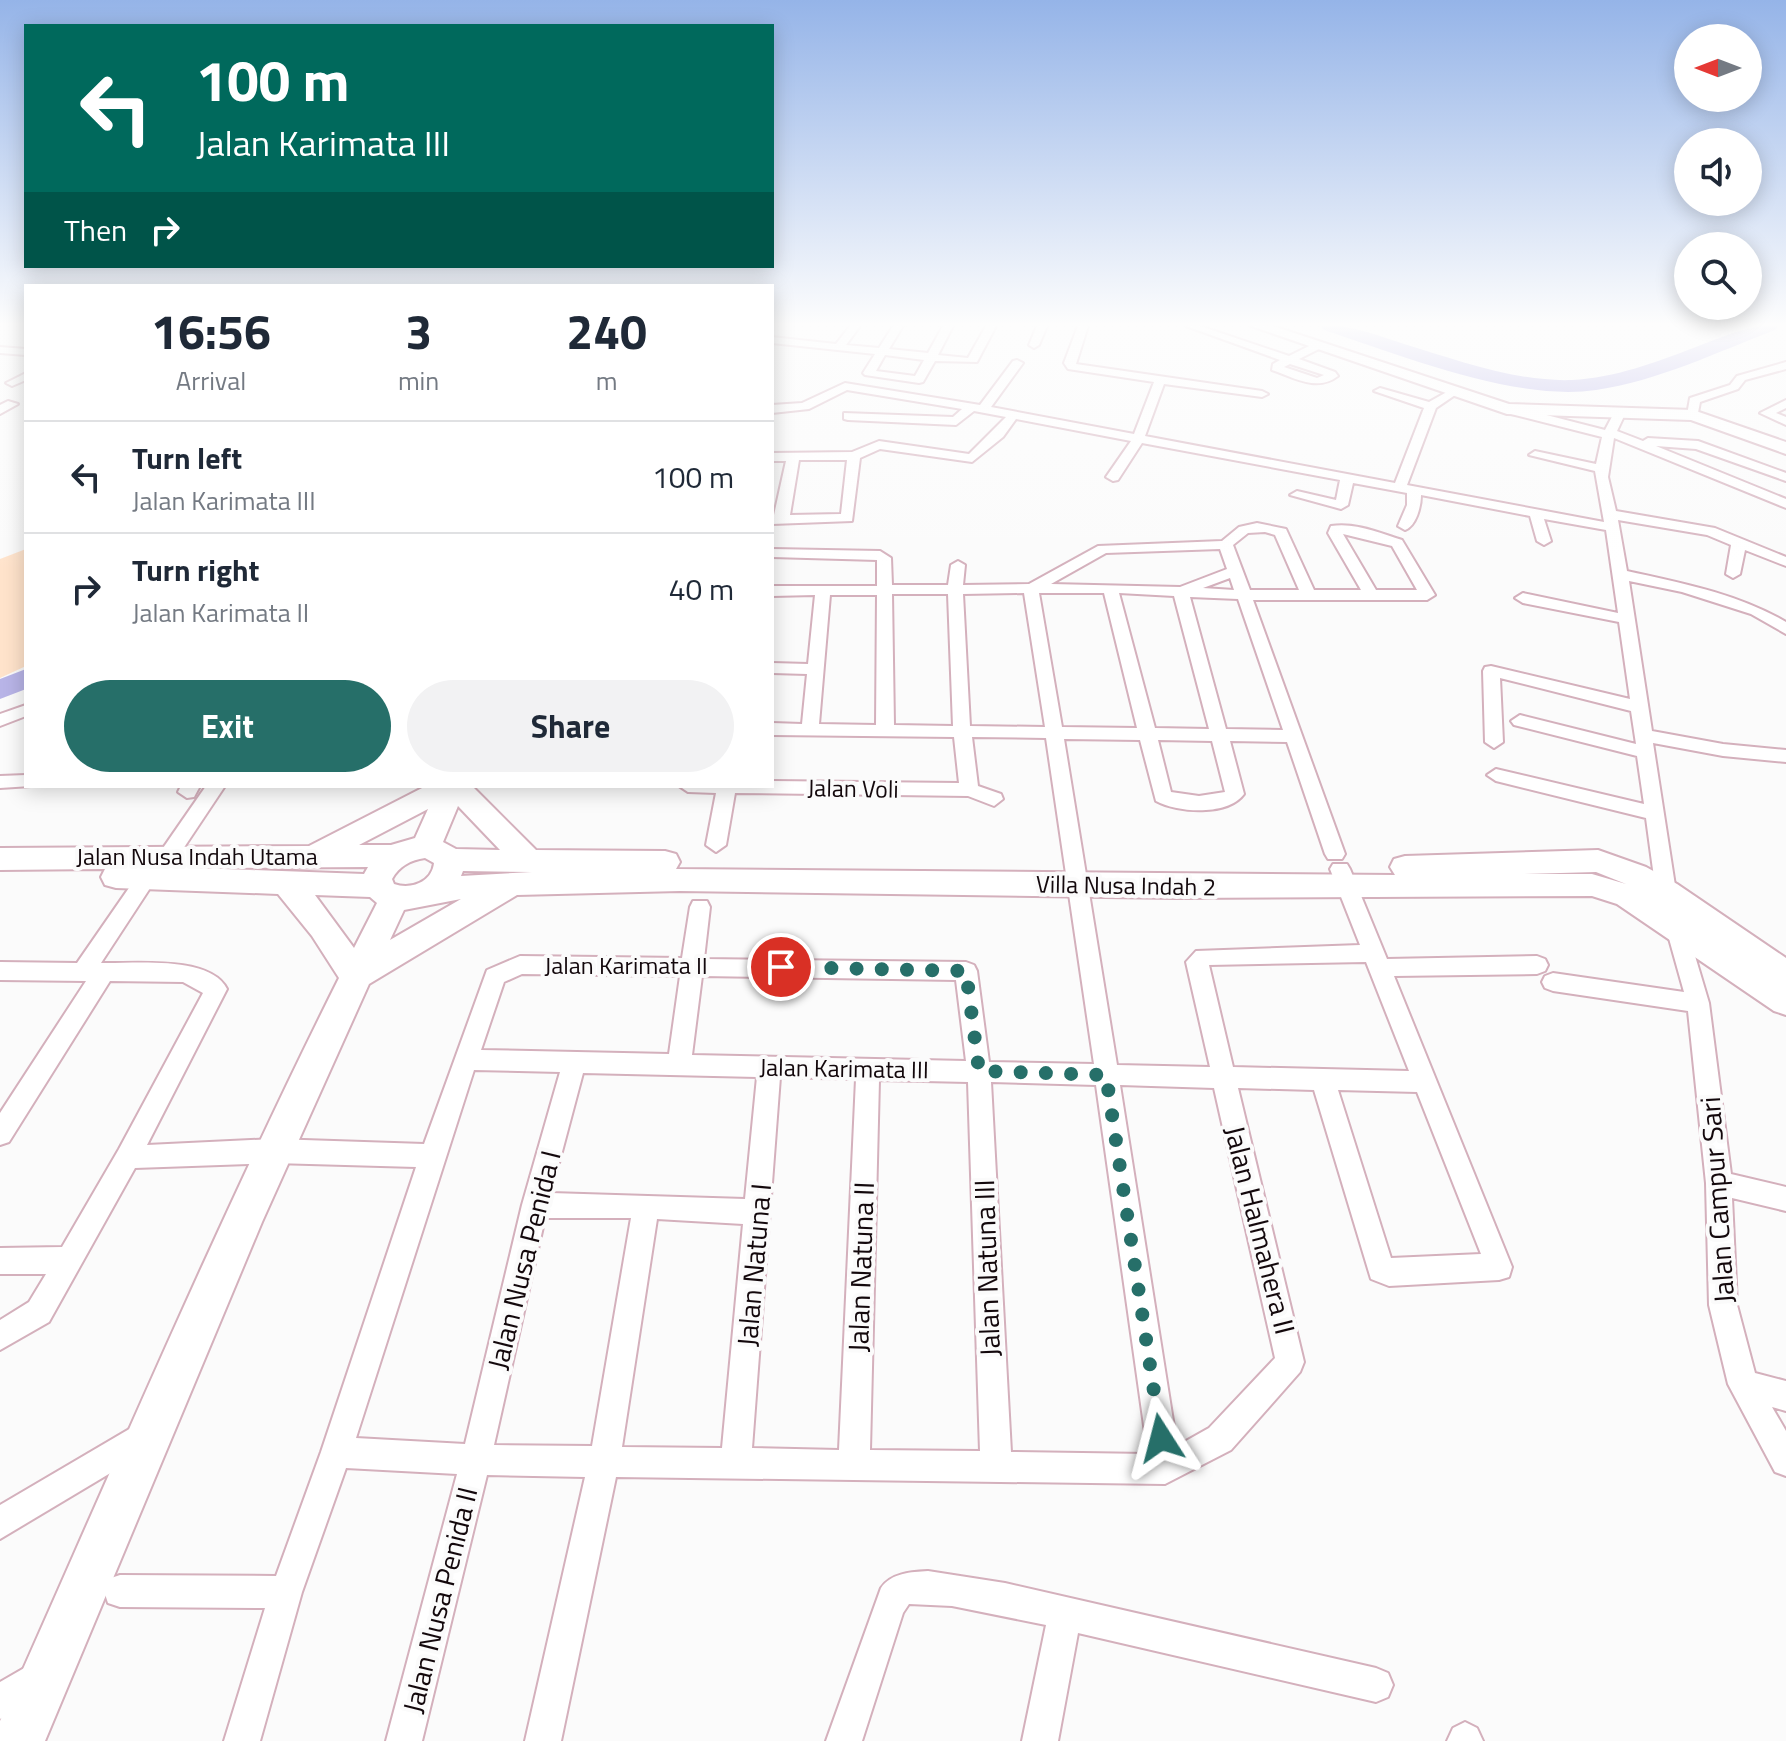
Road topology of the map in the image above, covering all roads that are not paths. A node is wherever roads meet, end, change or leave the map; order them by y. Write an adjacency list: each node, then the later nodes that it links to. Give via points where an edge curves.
1 (962, 407): 10 (street)
2 (979, 407): 10 (street)
3 (1150, 407): 19 (street)
4 (1431, 407): 34 (street)
5 (1502, 407): 8 (street)
6 (1694, 407): 13 (street)
7 (1777, 407): 9 (street)
8 (1507, 409): 11 (street); 18 (street)
9 (1772, 409): 12 (street); 17 (street, via 1766,413)
10 (977, 410): 15 (street); 16 (street, via 956,421)
11 (1619, 414): 13 (street); 18 (street, Jalan Campur Sari)
12 (1786, 414)
13 (1693, 415): 22 (street)
14 (848, 416): 16 (street)
15 (1012, 417): 19 (street); 21 (street, via 972,458 911,456)
16 (892, 419): 21 (street)
17 (1786, 421)
18 (1609, 433): 20 (street); 28 (street, Jalan Campur Sari)
19 (1138, 439): 29 (street); 31 (street)
20 (1632, 441): 30 (street, via 1698,445); 33 (street)
21 (879, 445): 24 (street)
22 (1786, 448)
23 (1535, 455): 28 (street)
24 (854, 456): 26 (street); 38 (street, via 847,518)
25 (774, 457): 26 (street)
26 (793, 457): 38 (street)
27 (1316, 457): 29 (street)
28 (1602, 469): 39 (street, Jalan Campur Sari)
29 (1303, 471): 32 (street)
30 (1780, 475): 33 (street)
31 (1113, 477)
32 (1347, 480): 34 (street); 35 (street, via 1341,505)
33 (1744, 487): 36 (street)
34 (1406, 490): 37 (street); 40 (street, via 1414,505)
35 (1297, 495)
36 (1786, 504)
37 (1536, 514): 39 (street); 41 (street)
38 (777, 520)
39 (1610, 521): 42 (street, via 1694,528); 48 (street, Jalan Campur Sari)
40 (1405, 526)
41 (1544, 541)
42 (1739, 541): 45 (street); 49 (street)
43 (1226, 545): 47 (street); 53 (street, via 1103,549); 58 (street, via 1235,533 1253,526 1281,532)
44 (774, 553): 52 (street, via 882,555)
45 (1786, 562)
46 (958, 565): 50 (street)
47 (1234, 571): 56 (street); 57 (street)
48 (1618, 574): 61 (street, Jalan Campur Sari); 62 (street, via 1686,588 1756,611)
49 (1733, 574)
50 (955, 588): 52 (street); 53 (street); 72 (street)
51 (1110, 588): 53 (street); 56 (street); 74 (street)
52 (885, 589): 55 (street); 70 (street)
53 (1031, 589): 73 (street)
54 (774, 591): 55 (street)
55 (823, 591): 64 (street)
56 (1181, 592): 57 (street); 75 (street)
57 (1242, 595): 58 (street); 76 (street)
58 (1308, 595): 59 (street)
59 (1371, 595): 59 (street, via 1427,595 1397,543 1336,529)
60 (1523, 598): 61 (street)
61 (1626, 619): 65 (street, Jalan Campur Sari)
62 (1785, 633)
63 (774, 668): 64 (street)
64 (816, 669): 71 (street)
65 (1639, 707): 77 (street, via 1491,671); 78 (street, Jalan Campur Sari)
66 (24, 711): 67 (street)
67 (0, 720)
68 (1520, 721): 78 (street)
69 (774, 729): 71 (street)
70 (885, 729): 71 (street); 72 (street)
71 (810, 730)
72 (962, 731): 73 (street); 89 (street)
73 (1055, 733): 74 (street); 100 (street)
74 (1145, 733): 75 (street); 75 (street, via 1161,793 1171,802 1225,801 1234,796)
75 (1218, 734): 76 (street)
76 (1294, 736): 98 (street)
77 (1494, 742)
78 (1645, 744): 79 (street); 91 (street, Jalan Campur Sari)
79 (1786, 756)
80 (1496, 775): 91 (street)
81 (24, 781): 82 (street)
82 (0, 782)
83 (215, 788): 97 (street)
84 (448, 788): 94 (street)
85 (452, 788): 93 (street)
86 (454, 788): 99 (street)
87 (727, 788): 92 (street)
88 (774, 788): 89 (street, Jalan Voli)
89 (969, 790): 90 (street, Jalan Voli)
90 (994, 799)
91 (1656, 814): 104 (street, Jalan Campur Sari)
92 (716, 845)
93 (438, 853): 95 (street, Jalan Nusa Indah Utama); 99 (street, Villa Nusa Indah 2); 103 (street, via 450,870)
94 (312, 856): 95 (street, Jalan Nusa Indah Utama); 97 (street, Jalan Nusa Indah Utama)
95 (394, 856): 103 (street, via 380,871)
96 (0, 859): 97 (street, Jalan Nusa Indah Utama)
97 (157, 867): 101 (street, Jalan Nusa Indah Utama); 102 (street, Jalan Nusa Indah Utama); 111 (street)
98 (1341, 870): 100 (street, Villa Nusa Indah 2); 104 (street, Villa Nusa Indah 2, via 1598,861); 106 (street, Villa Nusa Indah 2, via 1592,885 1628,896); 107 (street)
99 (522, 871): 100 (street, Villa Nusa Indah 2); 103 (street, Villa Nusa Indah 2); 113 (street)
100 (1078, 876): 123 (street)
101 (0, 877)
102 (285, 881): 103 (street, Jalan Nusa Indah Utama); 113 (street)
103 (402, 892): 113 (street)
104 (1666, 892): 106 (street, Jalan Campur Sari); 112 (street, Villa Nusa Indah 2)
105 (700, 907): 109 (street)
106 (1678, 929): 115 (street, Villa Nusa Indah 2); 116 (street, Jalan Campur Sari)
107 (1376, 960): 108 (street); 124 (street, via 1199,959); 126 (street)
108 (1537, 965)
109 (691, 966): 117 (street, Jalan Karimata II, via 520,965 495,976); 119 (street); 122 (street, Jalan Karimata II, via 966,971)
110 (0, 971): 111 (street)
111 (93, 972): 127 (street); 130 (street, via 186,973 216,989)
112 (1786, 975)
113 (355, 976): 128 (street)
114 (1553, 982): 116 (street)
115 (1786, 1001)
116 (1698, 1003): 131 (street, Jalan Campur Sari)
117 (466, 1060): 118 (street, Jalan Karimata III); 129 (street)
118 (575, 1061): 119 (street, Jalan Karimata III); 133 (street, Jalan Nusa Penida I)
119 (679, 1065): 120 (street, Jalan Karimata III)
120 (769, 1069): 121 (street, Jalan Karimata III); 135 (street, Jalan Natuna I)
121 (868, 1070): 122 (street, Jalan Karimata III); 147 (street, Jalan Natuna II)
122 (979, 1071): 123 (street, Jalan Karimata III); 148 (street, Jalan Natuna III)
123 (1106, 1075): 124 (street, Jalan Karimata III); 149 (street)
124 (1221, 1077): 125 (street, Jalan Karimata III); 149 (street, Jalan Halmahera II, via 1290,1362 1220,1439)
125 (1323, 1080): 126 (street, Jalan Karimata III); 126 (street, via 1381,1269 1494,1269 1499,1267 1497,1257)
126 (1423, 1082)
127 (0, 1134)
128 (274, 1151): 129 (street); 130 (street); 141 (street)
129 (432, 1156): 142 (street)
130 (128, 1157): 136 (street)
131 (1719, 1183): 132 (street); 139 (street, Jalan Campur Sari, via 1723,1305)
132 (1786, 1199)
133 (535, 1205): 134 (street); 143 (street, Jalan Nusa Penida I)
134 (646, 1206): 135 (street); 146 (street)
135 (759, 1212): 144 (street, Jalan Natuna I)
136 (70, 1260): 137 (street); 138 (street, via 39,1312)
137 (0, 1261)
138 (0, 1336)
139 (1743, 1384): 140 (street); 145 (street, Jalan Campur Sari)
140 (1786, 1396)
141 (149, 1433): 150 (street); 154 (street)
142 (336, 1452): 143 (street); 152 (street)
143 (476, 1460): 146 (street); 159 (street, Jalan Nusa Penida II)
144 (736, 1461): 146 (street); 147 (street)
145 (1786, 1461)
146 (604, 1462): 160 (street)
147 (854, 1463): 148 (street)
148 (996, 1465): 149 (street)
149 (1165, 1469)
150 (0, 1523)
151 (120, 1591): 152 (street)
152 (286, 1592): 158 (street)
153 (1065, 1613): 155 (street); 161 (street, via 913,1586 898,1592); 162 (street)
154 (49, 1669): 156 (street); 157 (street)
155 (1376, 1685)
156 (0, 1702)
157 (18, 1741)
158 (242, 1741)
159 (404, 1741)
160 (543, 1741)
161 (844, 1741)
162 (1040, 1741)

